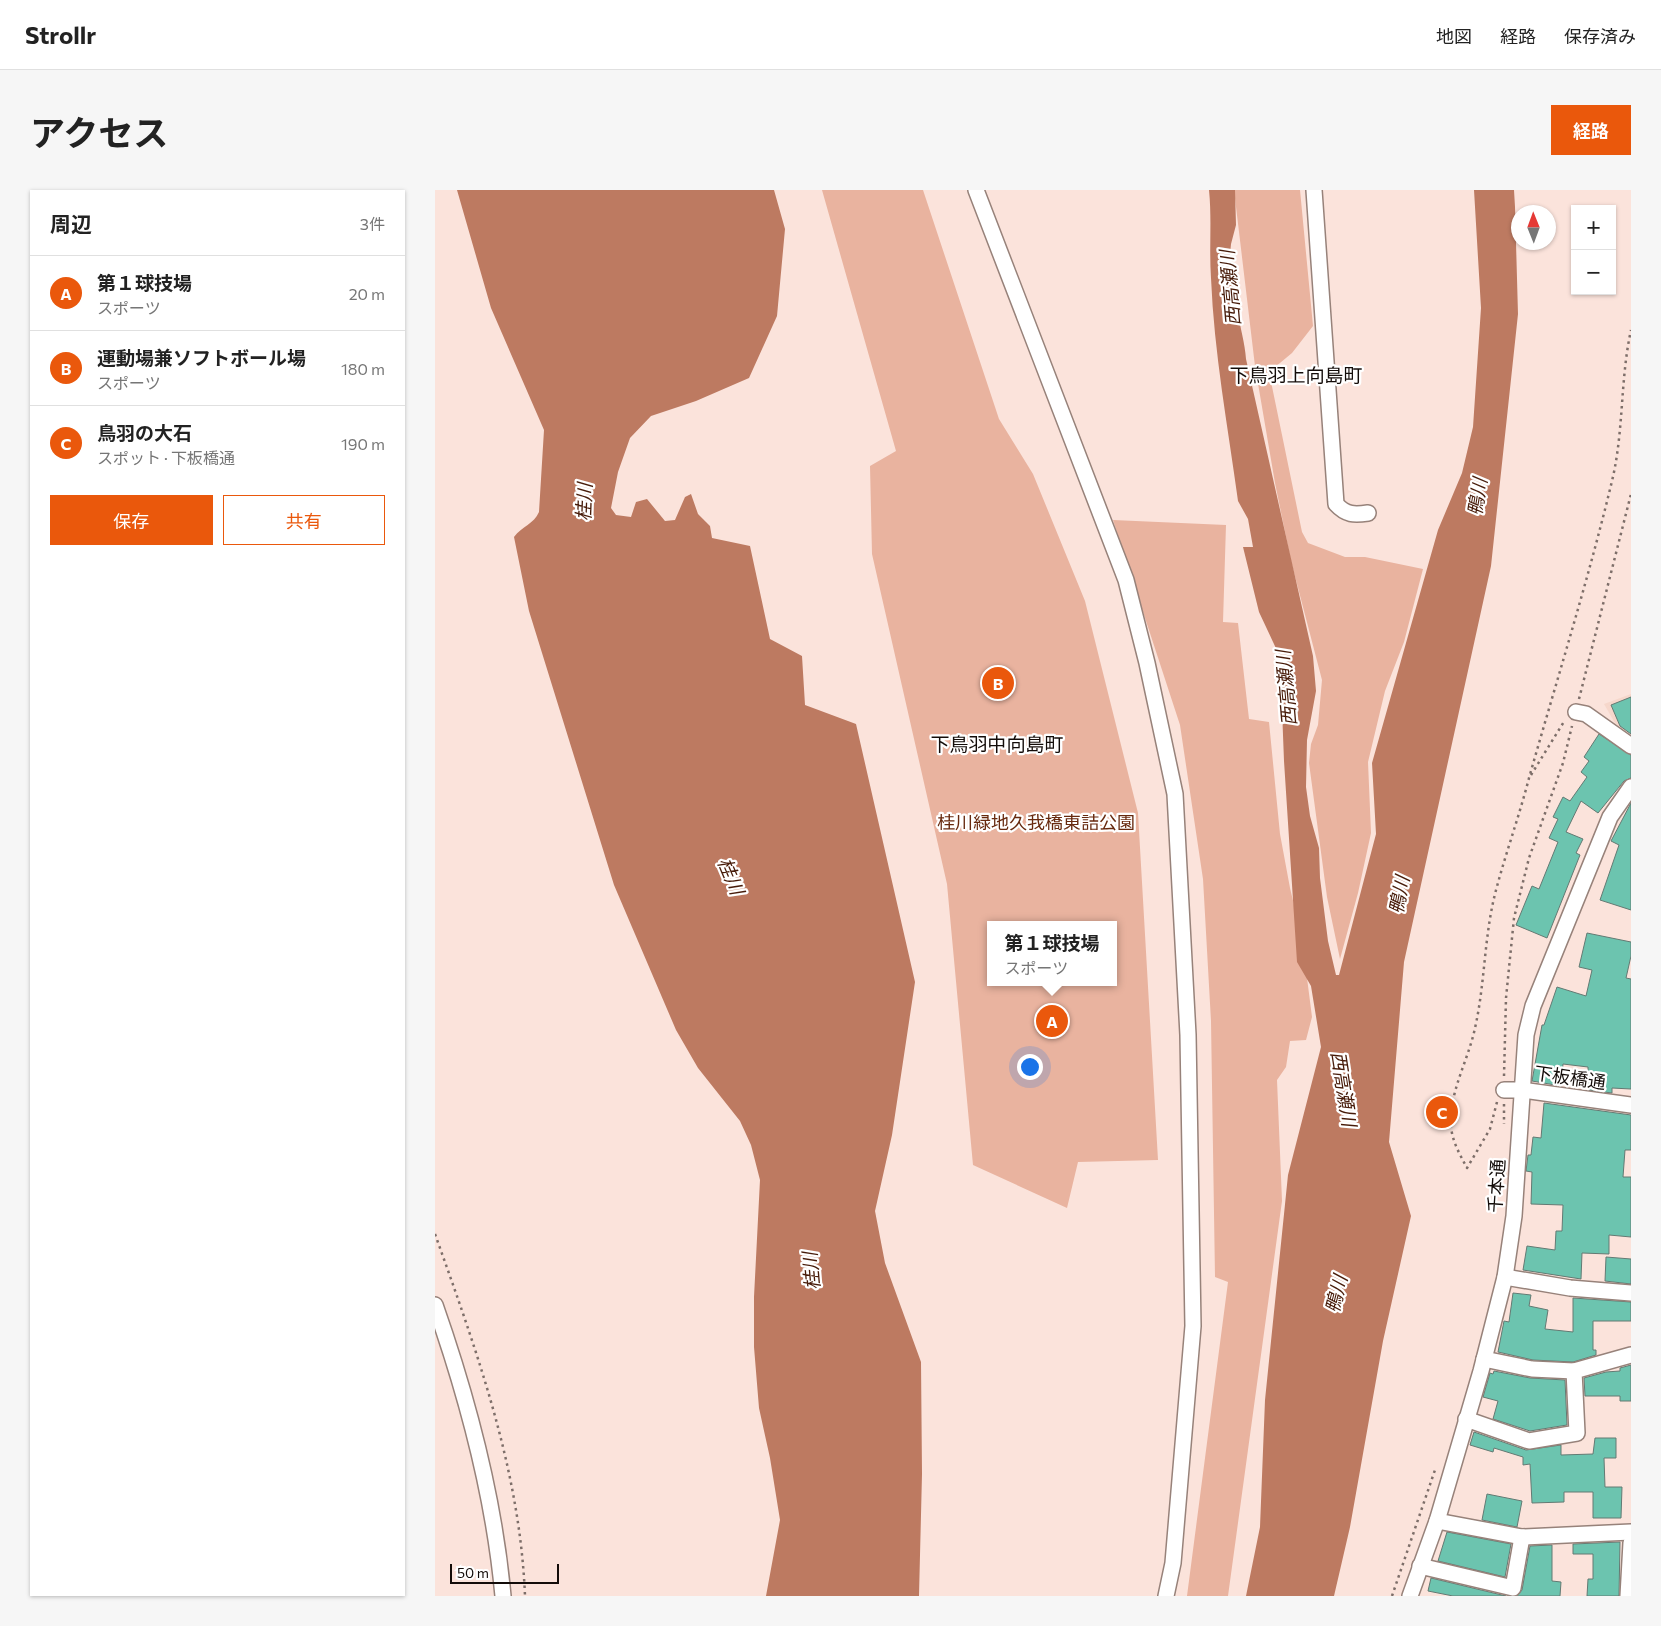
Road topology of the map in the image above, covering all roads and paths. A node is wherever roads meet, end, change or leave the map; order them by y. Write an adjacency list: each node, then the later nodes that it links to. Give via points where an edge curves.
1 (976, 190): 27 (street, via 1126,580 1175,794 1188,1036 1193,1326 1173,1563)
2 (1314, 190): 4 (street, via 1336,504 1349,514)
3 (1631, 330): 7 (path, via 1612,479 1562,670)
4 (1368, 513)
5 (1576, 712): 6 (street, via 1586,714); 7 (path, via 1567,717)
6 (1631, 746)
7 (1529, 778): 9 (path, via 1495,896 1475,1027 1456,1087 1451,1116 1453,1141 1467,1168 1490,1129)
8 (1631, 787): 10 (street, 千本通, via 1610,817 1533,1006 1526,1035)
9 (1504, 1090): 10 (street, 下板橋通)
10 (1522, 1090): 11 (street, 下板橋通); 13 (street, 千本通, via 1514,1216)
11 (1631, 1105)
12 (435, 1234): 26 (path, via 495,1412 511,1483)
13 (1505, 1277): 14 (street, via 1570,1288); 17 (street, 千本通)
14 (1631, 1293)
15 (435, 1305): 25 (street, via 477,1443 499,1546)
16 (1631, 1355): 18 (street)
17 (1484, 1359): 18 (street, via 1532,1369); 19 (street, 千本通)
18 (1574, 1371): 19 (street, via 1577,1433 1529,1441)
19 (1466, 1419): 20 (street, 千本通)
20 (1437, 1521): 22 (street); 24 (street, 千本通)
21 (1631, 1532): 22 (street)
22 (1522, 1537): 24 (street, via 1513,1588)
23 (1631, 1543): 29 (street)
24 (1420, 1566): 28 (street, 千本通)
25 (503, 1596)
26 (525, 1596)
27 (1166, 1596)
28 (1410, 1596)
29 (1628, 1596)

